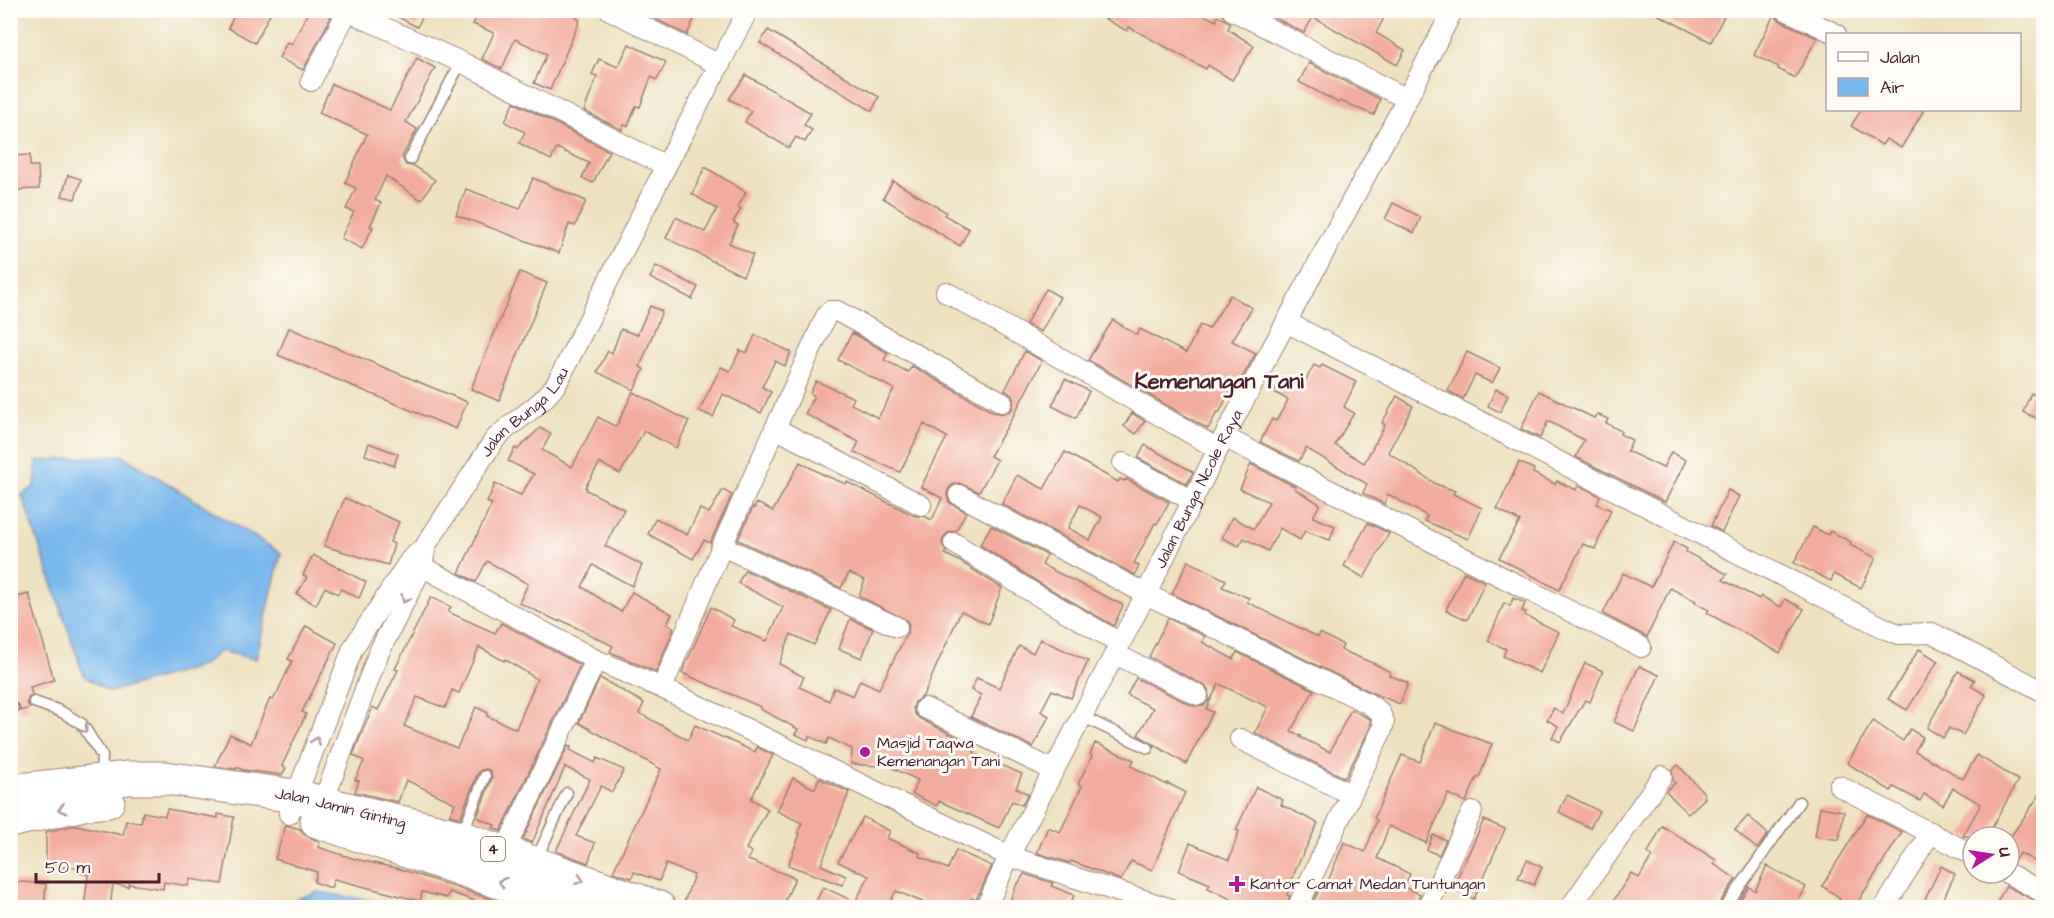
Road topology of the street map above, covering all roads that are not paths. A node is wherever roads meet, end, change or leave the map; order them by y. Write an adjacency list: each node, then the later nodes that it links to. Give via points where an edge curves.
1 (610, 10): 9 (street)
2 (748, 10): 9 (street, Jalan Bunga Lau)
3 (1232, 10): 11 (street)
4 (1452, 10): 11 (street, Jalan Bunga Ncole Raya)
5 (1786, 10): 7 (street)
6 (346, 11): 8 (street); 10 (street)
7 (1834, 33)
8 (461, 62): 12 (lane); 13 (street)
9 (720, 65): 13 (street, Jalan Bunga Lau)
10 (311, 81)
11 (1407, 99): 15 (street, Jalan Bunga Ncole Raya)
12 (410, 159)
13 (666, 166): 25 (street, Jalan Bunga Lau, via 549,395 495,439)
14 (946, 292): 18 (street)
15 (1286, 321): 18 (street, Jalan Bunga Ncole Raya); 32 (street, via 1886,629 1899,634 1932,633)
16 (1002, 402): 17 (street, via 837,311 830,311)
17 (775, 428): 22 (street); 24 (street)
18 (1221, 443): 21 (street, Jalan Bunga Ncole Raya); 28 (street)
19 (1123, 464): 21 (street)
20 (959, 495): 26 (street)
21 (1193, 501): 26 (street, Jalan Bunga Ncole Raya)
22 (921, 505)
23 (954, 543): 29 (street)
24 (722, 546): 27 (street); 31 (street)
25 (416, 563): 30 (street); 48 (street, one-way to 48); 48 (street, one-way to 25, via 353,648)
26 (1146, 594): 29 (street, Jalan Bunga Ncole Raya); 46 (street, via 1379,711 1384,722 1382,730)
27 (897, 627)
28 (1641, 647)
29 (1118, 649): 33 (street); 36 (street, Jalan Bunga Ncole Raya)
30 (596, 660): 31 (street); 54 (street)
31 (662, 688): 55 (street)
32 (2043, 692)
33 (1198, 695)
34 (34, 702): 42 (lane, one-way to 42, via 82,724 102,756)
35 (925, 708): 39 (street)
36 (1081, 716): 38 (lane); 39 (street, Jalan Bunga Ncole Raya)
37 (1240, 739): 46 (street)
38 (1148, 748)
39 (1053, 770): 55 (street, Jalan Bunga Ncole Raya)
40 (485, 776): 52 (lane)
41 (1662, 777): 65 (street)
42 (101, 781): 44 (highway, Jalan Jamin Ginting / 4); 48 (highway, Jalan Jamin Ginting / 4, via 166,778)
43 (1839, 786): 51 (street)
44 (10, 791)
45 (567, 794): 56 (lane)
46 (1350, 794): 63 (street)
47 (1799, 802): 66 (lane)
48 (306, 808): 50 (highway, Jalan Jamin Ginting / 4, one-way to 50, via 141,798 88,803); 52 (highway, Jalan Jamin Ginting / 4); 59 (highway, Jalan Jamin Ginting / 4, one-way to 48)
49 (1472, 812): 64 (street)
50 (10, 821)
51 (1931, 832): 53 (street); 67 (street)
52 (461, 837): 54 (highway, Jalan Jamin Ginting / 4)
53 (1961, 848)
54 (504, 852): 56 (highway, Jalan Jamin Ginting / 4)
55 (1010, 856): 61 (street, Jalan Bunga Ncole Raya); 62 (street)
56 (534, 864): 60 (highway, Jalan Jamin Ginting / 4, one-way to 60)
57 (2021, 881): 58 (street)
58 (2043, 893)
59 (569, 906)
60 (659, 908)
61 (986, 908)
62 (1168, 908)
63 (1297, 908)
64 (1427, 908)
65 (1570, 908)
66 (1725, 908)
67 (1884, 908)

